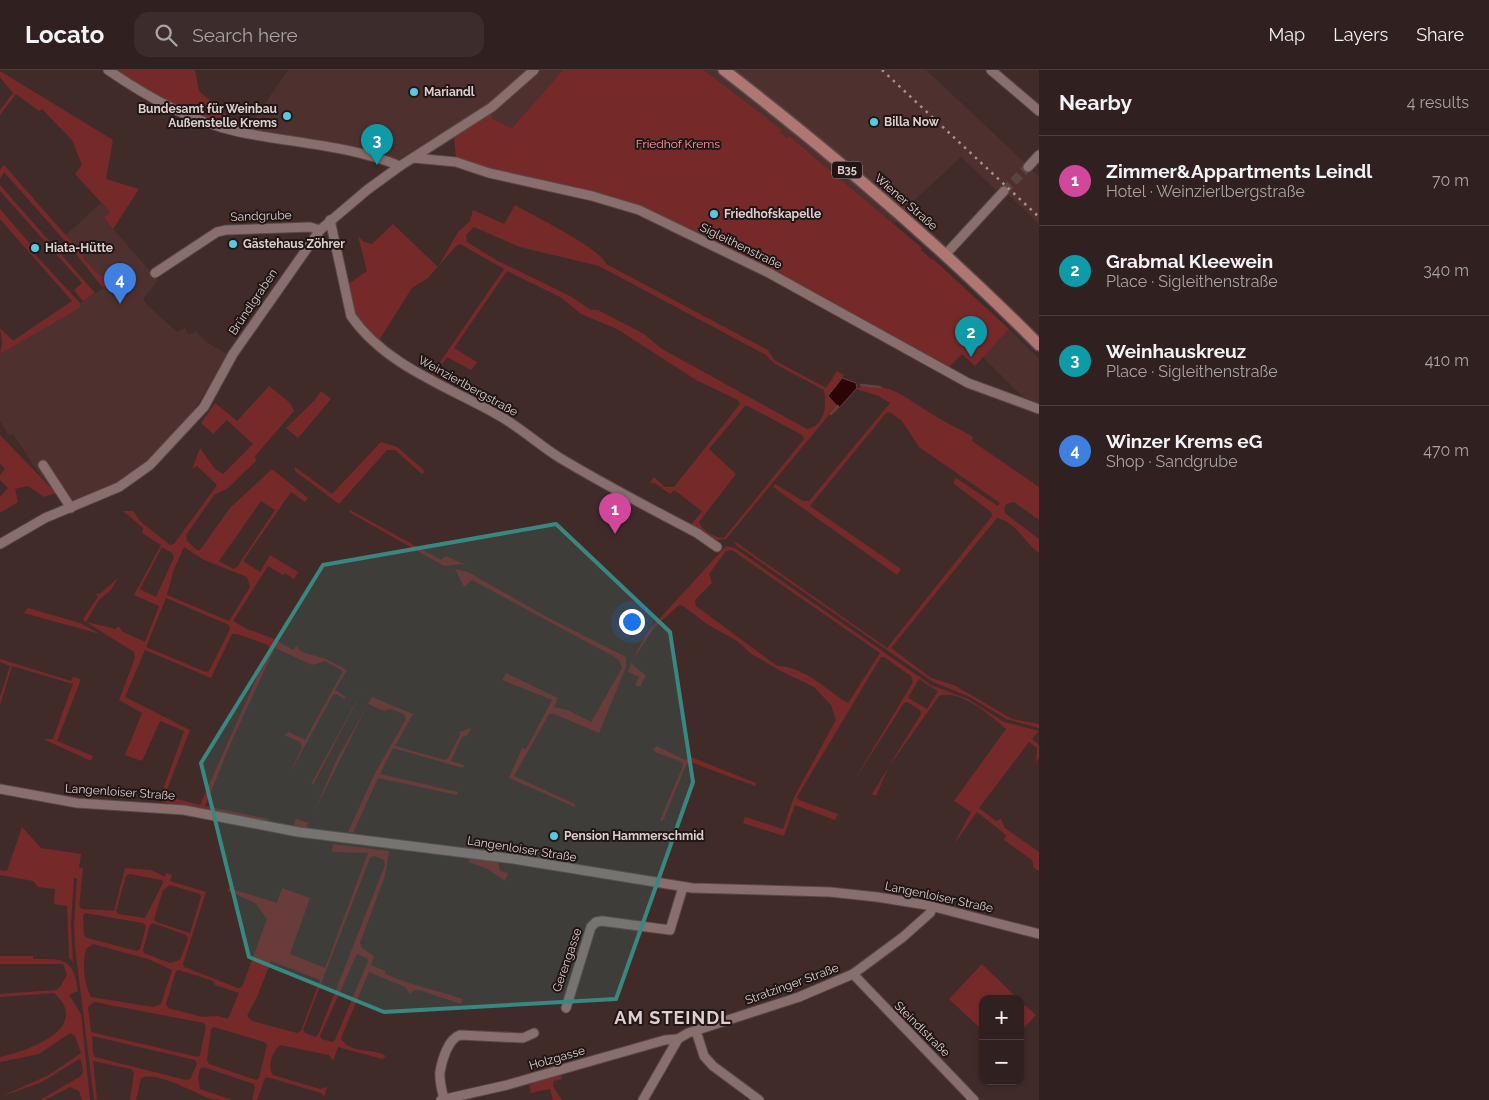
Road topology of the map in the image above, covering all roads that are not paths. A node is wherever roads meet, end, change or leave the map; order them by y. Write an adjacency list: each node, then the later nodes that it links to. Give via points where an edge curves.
1 (108, 70): 8 (street, via 162,105 219,126 372,156)
2 (534, 70): 7 (street, Bründlgraben, via 492,107)
3 (724, 70): 13 (main road, Wiener Straße / B35, via 806,135)
4 (991, 70): 5 (street)
5 (1039, 111)
6 (1039, 155): 9 (street)
7 (414, 158): 8 (street, Bründlgraben); 16 (street, Sigleithenstraße, via 456,162 639,210 769,273 968,383)
8 (400, 166): 11 (street, Bründlgraben)
9 (1028, 167)
10 (1004, 191): 13 (street)
11 (330, 220): 12 (street, Bründlgraben); 20 (street, Weinzierlbergstraße, via 351,316 386,351 429,380 500,416 562,459)
12 (320, 230): 14 (street, Sandgrube, via 310,227 217,232); 18 (street, Bründlgraben, via 232,354 204,408 194,420 135,477)
13 (945, 255): 15 (main road, Wiener Straße / B35)
14 (155, 272)
15 (1039, 345)
16 (1039, 409)
17 (43, 466): 18 (street)
18 (71, 508): 19 (street, Bründlgraben, via 26,527)
19 (0, 544)
20 (717, 547)
21 (0, 789): 22 (street, Langenloiser Straße, via 76,803 184,810 298,832 514,859)
22 (684, 887): 23 (street, Langenloiser Straße, via 830,892); 26 (street, Gerengasse, via 670,930 602,921 591,927)
23 (933, 907): 24 (street, Langenloiser Straße); 25 (street, Stratzinger Straße, via 903,937)
24 (1039, 934)
25 (853, 974): 27 (street, Stratzinger Straße, via 799,997); 33 (street, Steindlstraße)
26 (566, 1008)
27 (696, 1031): 29 (street, Stratzinger Straße); 32 (street, via 704,1056 712,1066)
28 (534, 1033): 30 (street, via 523,1038 455,1037 450,1041 440,1073)
29 (678, 1039): 30 (street, Holzgasse); 31 (street)
30 (442, 1100)
31 (643, 1100)
32 (759, 1100)
33 (974, 1100)

